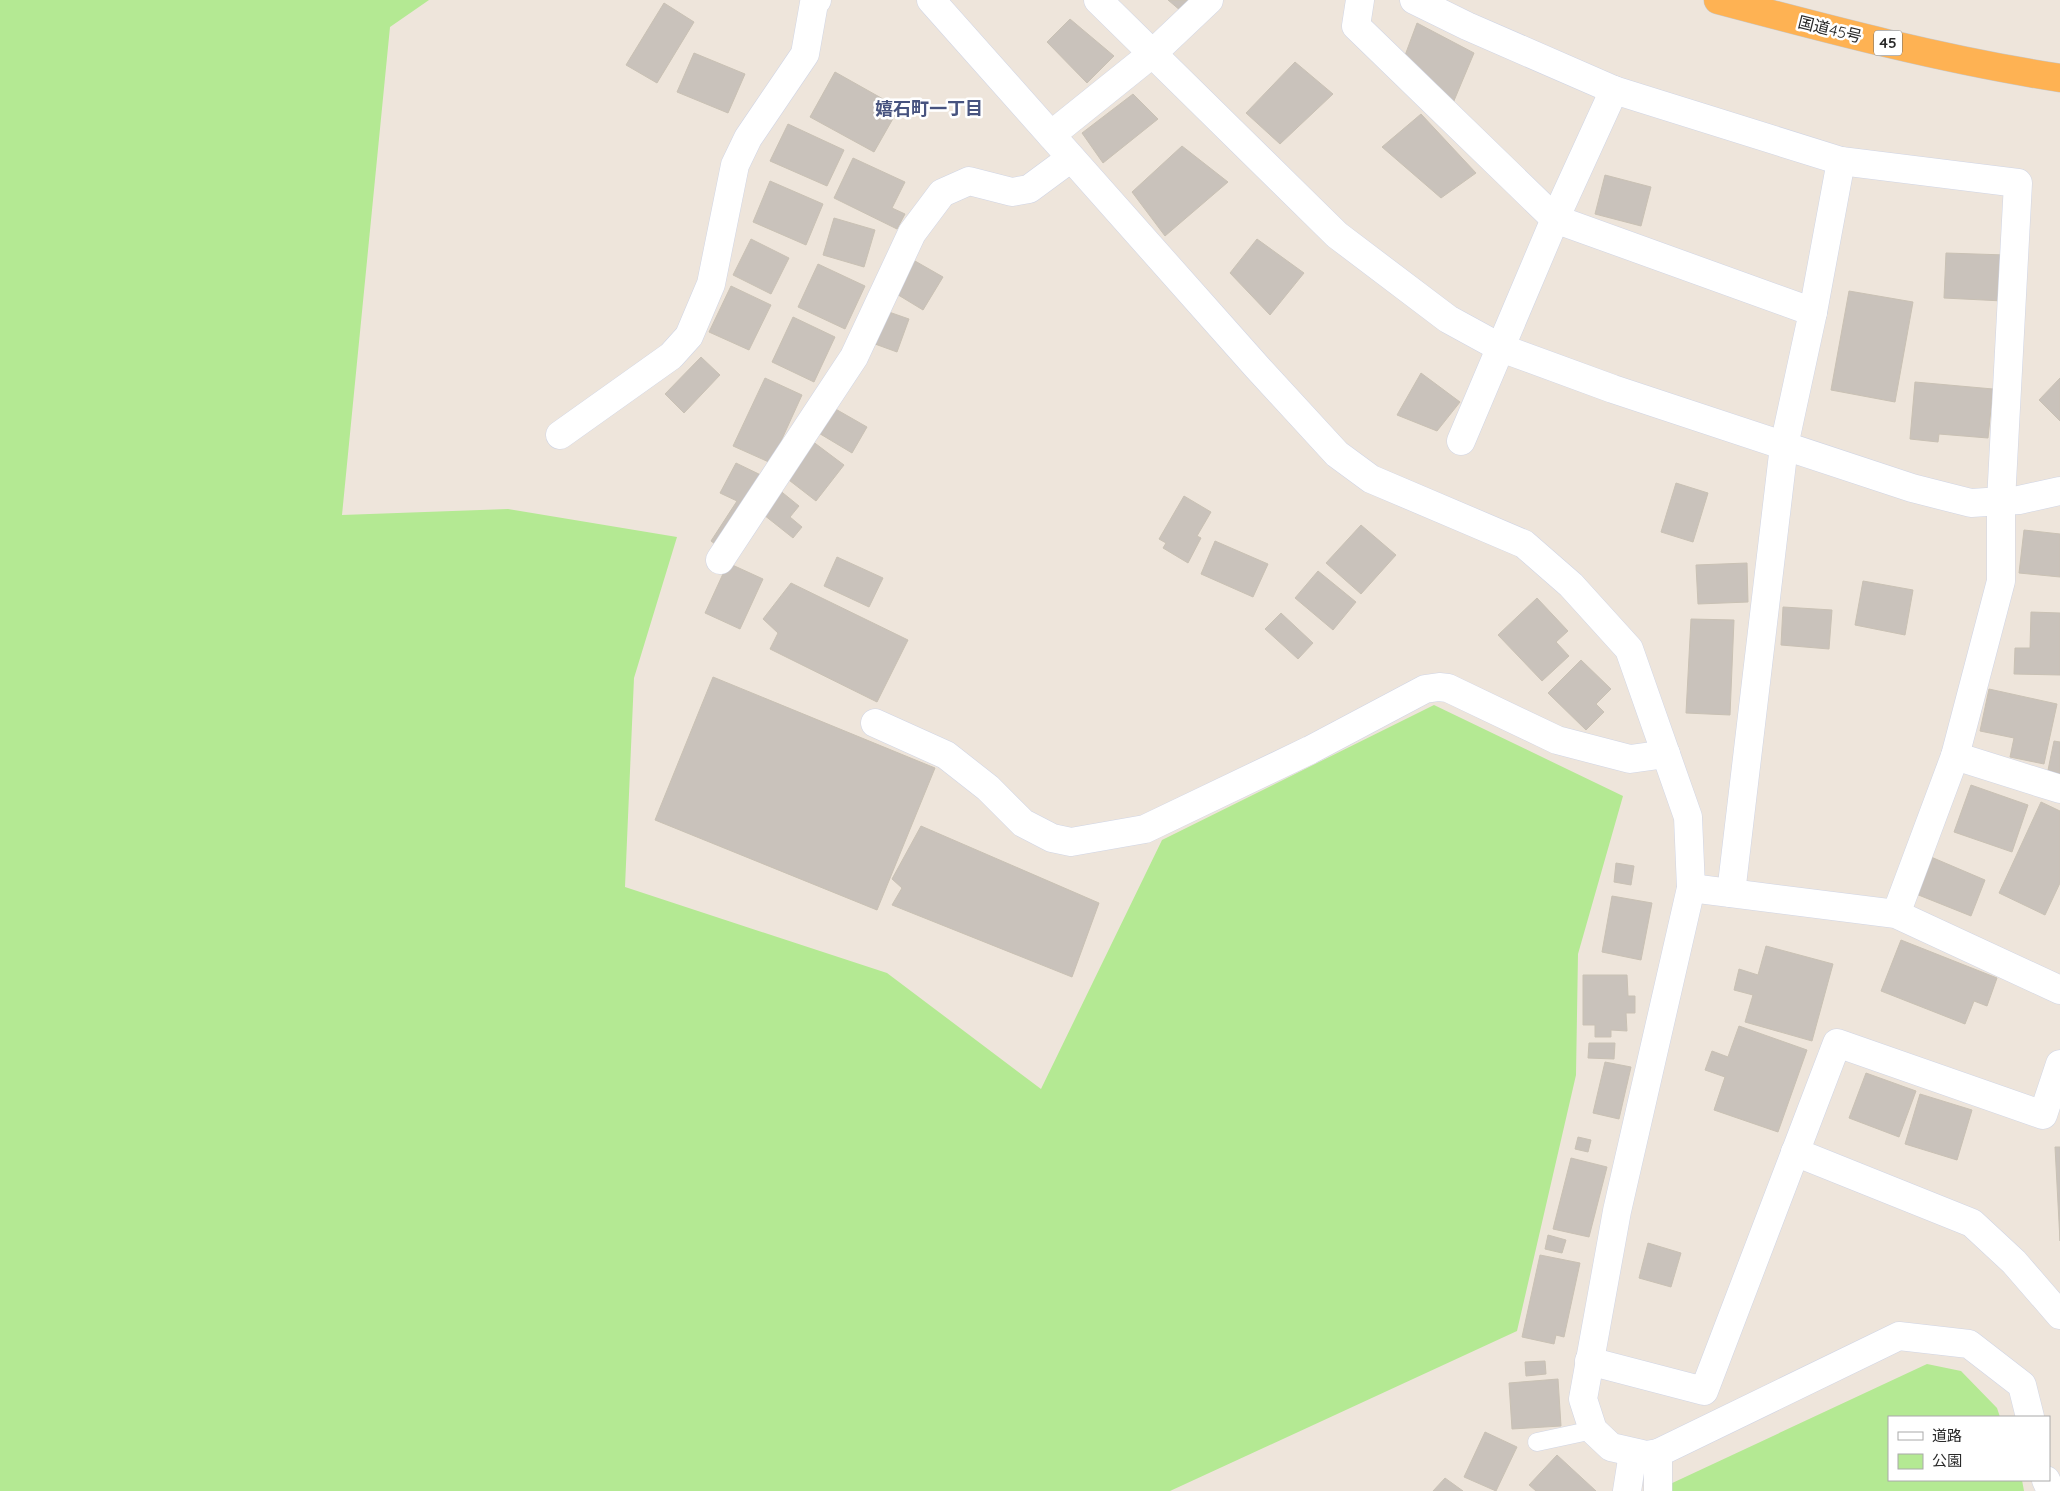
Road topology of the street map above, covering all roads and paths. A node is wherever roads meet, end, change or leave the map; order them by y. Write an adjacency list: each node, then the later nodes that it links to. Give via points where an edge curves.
1 (817, 0): 17 (street, via 805,54 748,138 735,165 711,284 689,336 671,356)
2 (931, 0): 11 (street)
3 (1098, 0): 8 (street)
4 (1209, 0): 8 (street)
5 (1360, 0): 14 (street, via 1356,26)
6 (1414, 0): 10 (street)
7 (1718, 0): 9 (highway, 国道45号 / 45, via 1834,31 2000,69)
8 (1153, 53): 11 (street); 16 (street, via 1337,235 1448,319)
9 (2060, 78)
10 (1614, 90): 13 (street); 14 (street)
11 (1051, 135): 12 (street)
12 (1071, 158): 22 (street, via 1029,189 1012,192 969,181 942,193 912,232 854,357); 24 (street, via 1337,454 1371,479 1524,544 1570,585 1629,648)
13 (1841, 161): 15 (street); 21 (street, via 2018,183)
14 (1555, 219): 15 (street); 16 (street)
15 (1813, 312): 19 (street)
16 (1501, 348): 18 (street); 19 (street)
17 (560, 435)
18 (1461, 441)
19 (1784, 446): 21 (street, via 1912,488 1970,503); 28 (street)
20 (2060, 490): 21 (street)
21 (2000, 501): 25 (street, via 2001,580)
22 (720, 560)
23 (875, 723): 24 (street, via 946,754 1023,822 1052,838 1071,842 1145,829 1310,750 1424,689 1439,686 1557,740 1630,759)
24 (1666, 754): 27 (street, via 1688,817)
25 (1955, 756): 26 (street); 29 (street)
26 (2060, 789)
27 (1691, 888): 28 (street); 34 (street, via 1617,1211)
28 (1731, 893): 29 (street)
29 (1896, 914): 30 (street)
30 (2060, 990)
31 (2060, 1064): 32 (street, via 2043,1115 1837,1043)
32 (1795, 1152): 33 (street, via 1972,1223 2014,1262); 34 (street, via 1704,1391)
33 (2060, 1315)
34 (1589, 1361): 36 (street, via 1583,1399)
35 (2030, 1416): 38 (street, via 2022,1385 1969,1344 1899,1336)
36 (1593, 1430): 37 (lane); 38 (street, via 1611,1446)
37 (1537, 1442)
38 (1645, 1453): 39 (street); 40 (street)
39 (1627, 1491)
40 (1658, 1491)

